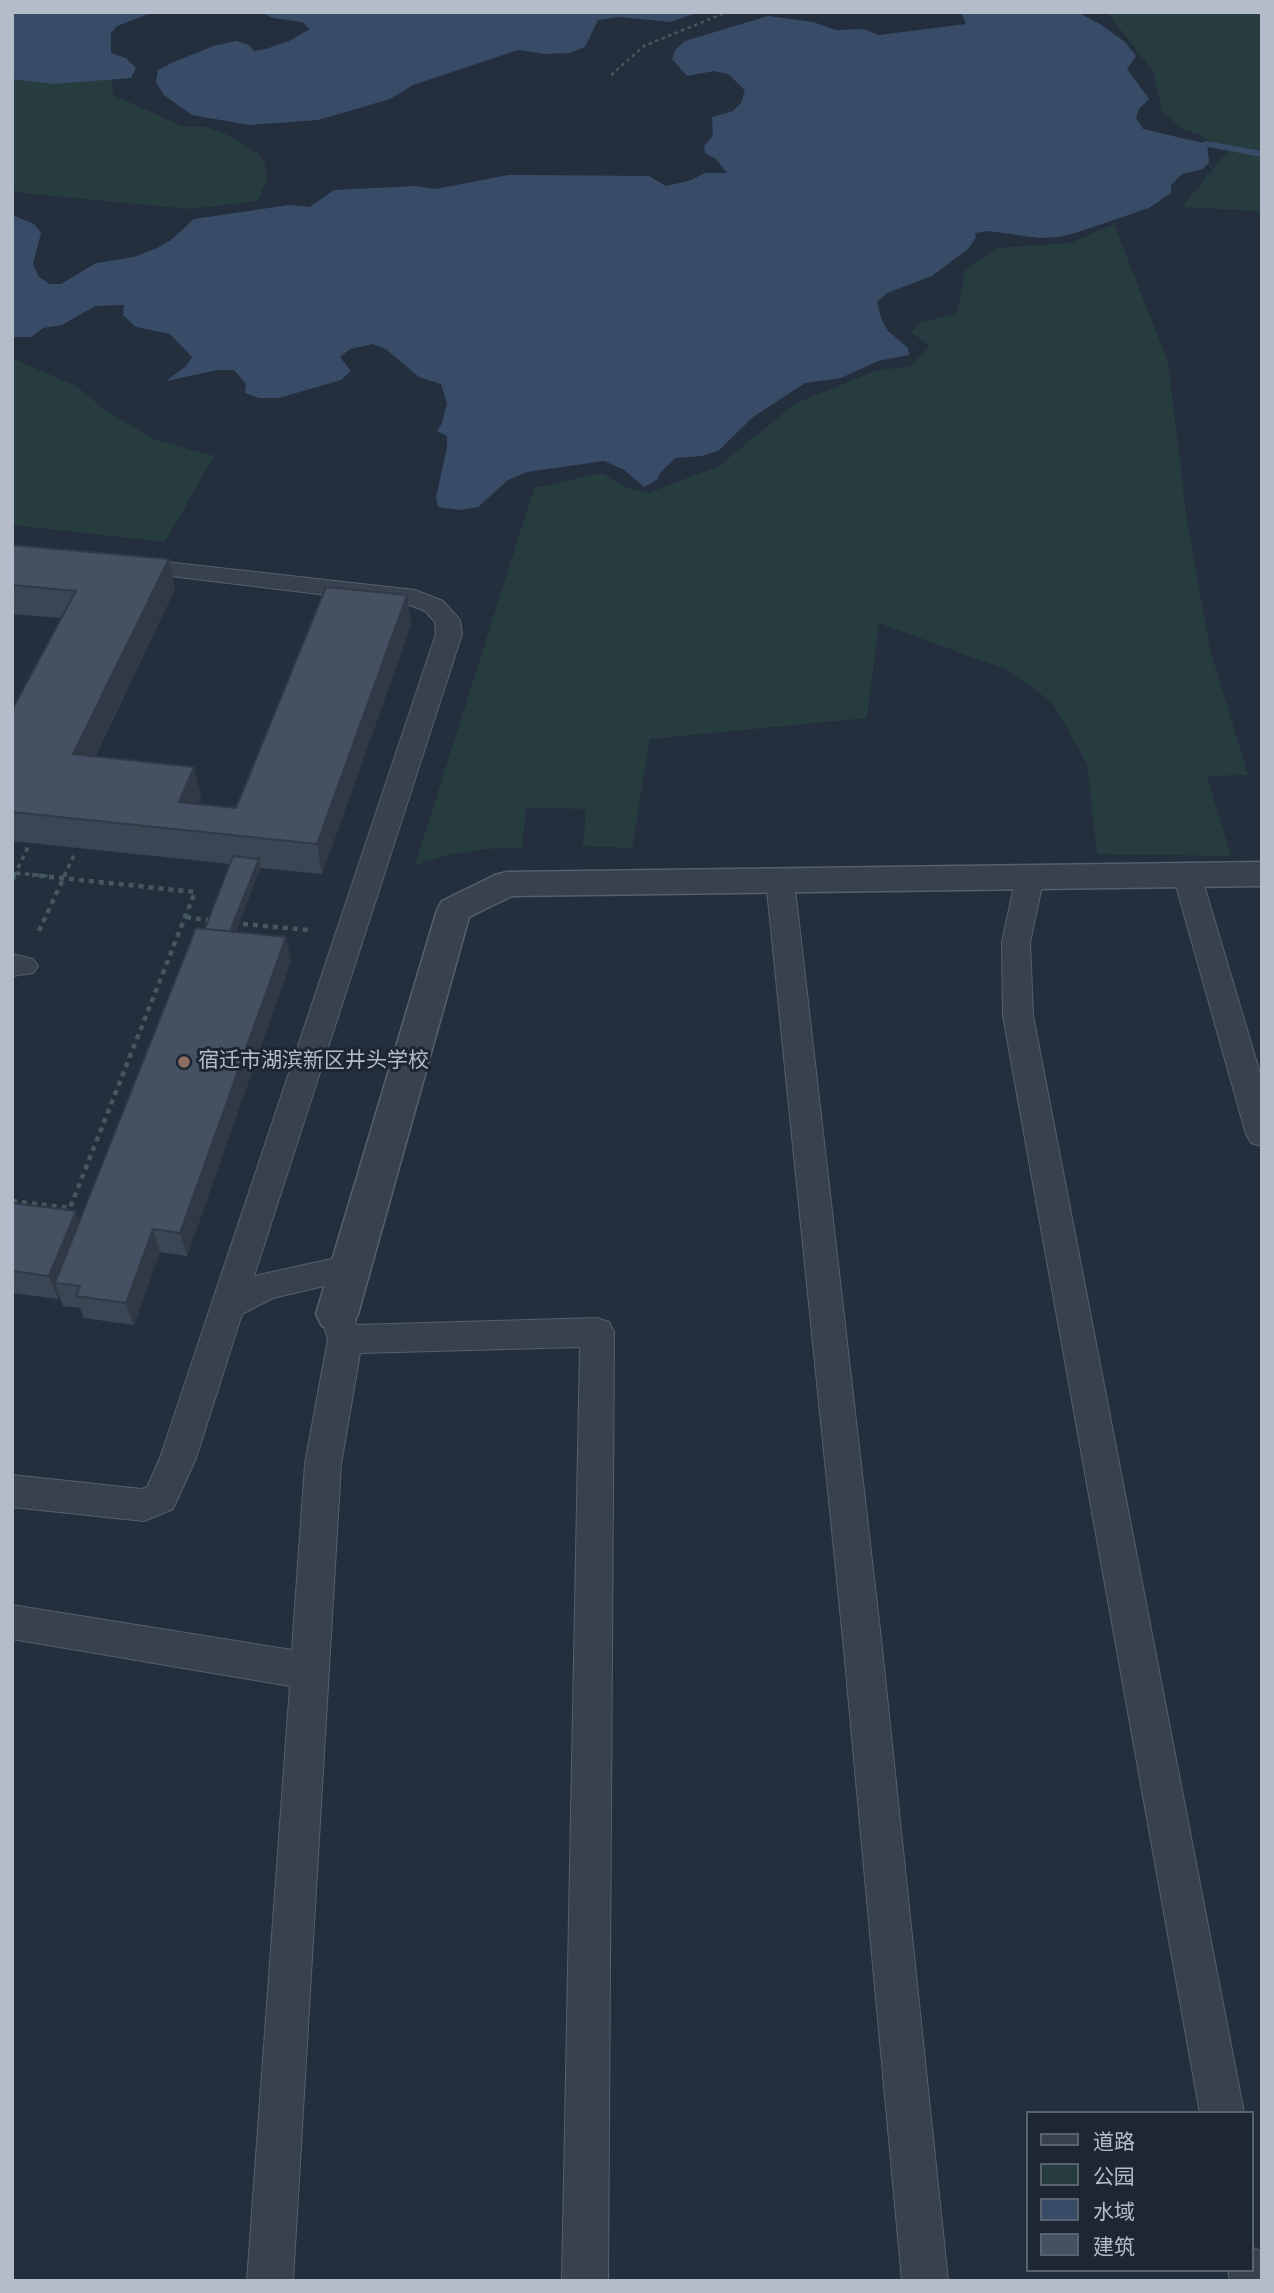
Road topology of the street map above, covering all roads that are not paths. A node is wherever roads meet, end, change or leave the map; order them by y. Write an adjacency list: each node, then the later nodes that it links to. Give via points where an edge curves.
1 (109, 562): 8 (lane, via 415,598 434,606 447,620 449,634)
2 (1262, 874): 3 (street)
3 (1187, 875): 4 (street); 6 (lane)
4 (1030, 877): 5 (street); 13 (lane, via 1016,942 1018,1016)
5 (780, 880): 7 (street, via 507,884 454,910); 16 (lane)
6 (1262, 1133)
7 (350, 1268): 8 (lane, via 266,1286); 9 (street)
8 (228, 1306): 10 (lane, via 178,1458 160,1498 144,1505)
9 (341, 1326): 12 (lane, via 323,1464); 15 (lane, via 597,1332)
10 (12, 1491)
11 (12, 1622): 12 (lane)
12 (309, 1671): 14 (lane)
13 (1222, 2111)
14 (270, 2281)
15 (585, 2281)
16 (925, 2281)

